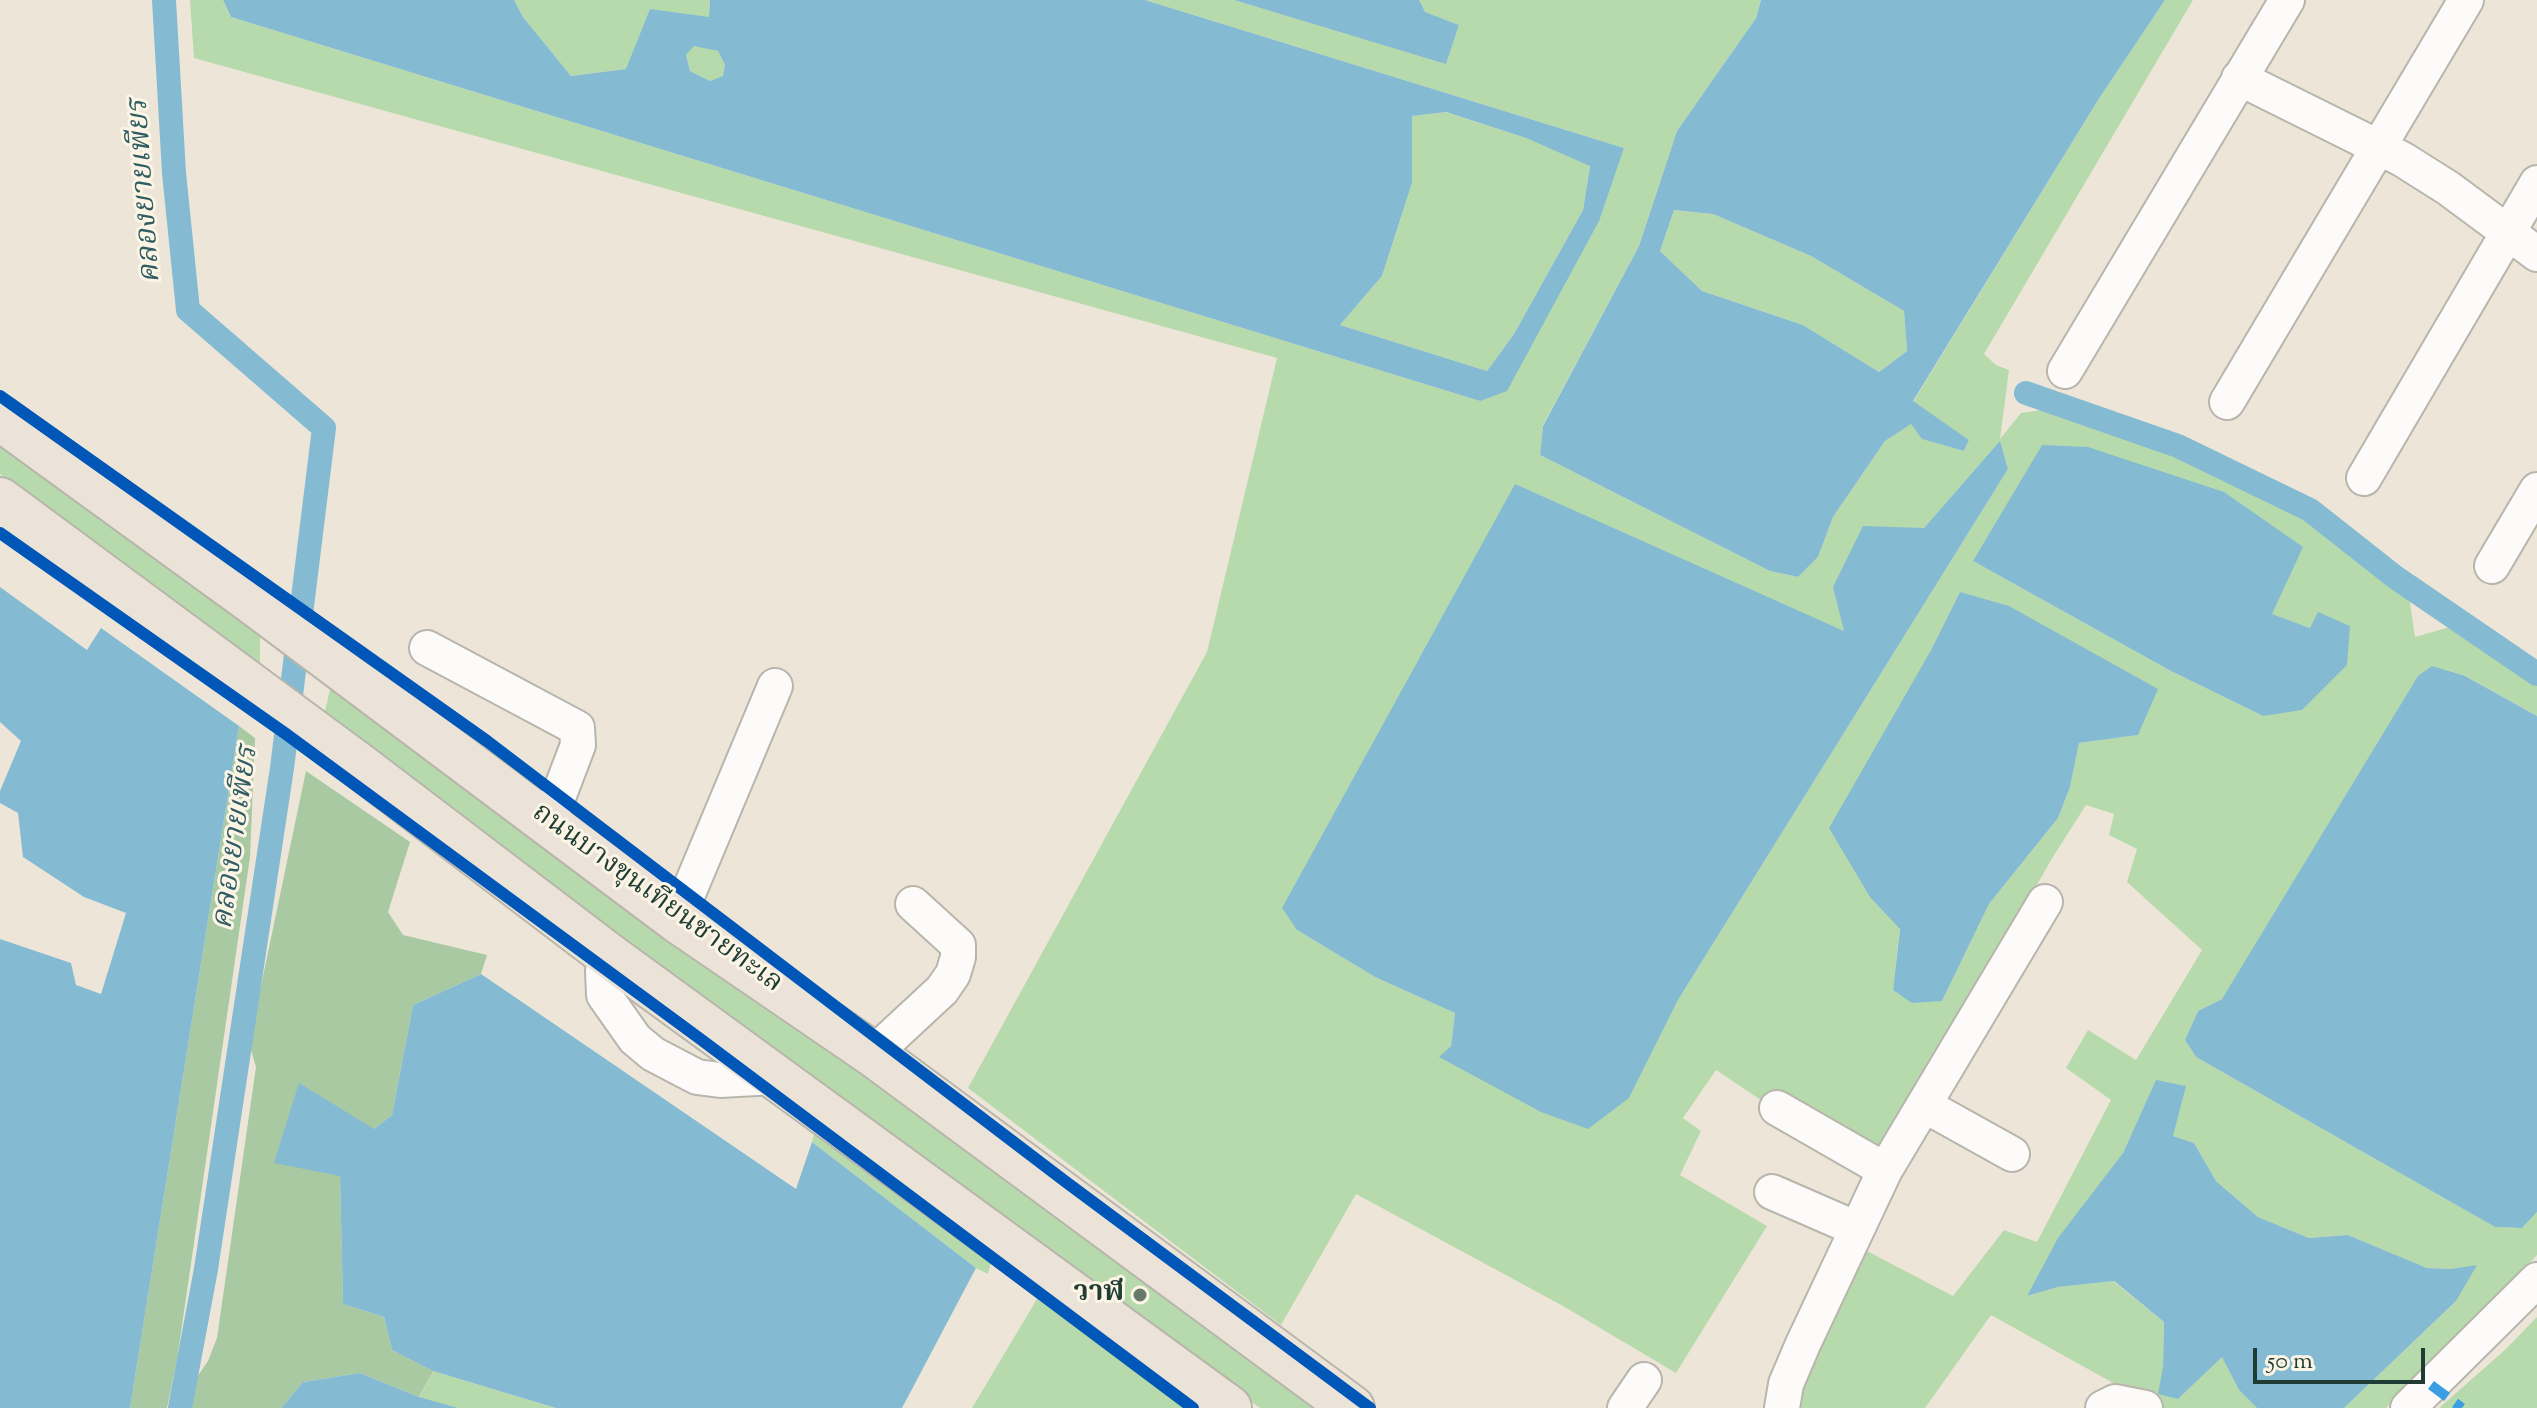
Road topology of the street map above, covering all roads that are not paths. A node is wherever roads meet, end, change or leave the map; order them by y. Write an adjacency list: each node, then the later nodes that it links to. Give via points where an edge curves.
1 (2287, 0): 3 (street)
2 (2466, 0): 4 (street)
3 (2239, 78): 4 (street); 8 (street)
4 (2380, 148): 6 (street); 9 (street)
5 (2537, 183): 6 (street)
6 (2508, 232): 7 (street); 11 (street)
7 (2537, 254)
8 (2065, 371)
9 (2227, 402)
10 (0, 418): 17 (main road, ถนนบางขุนเทียนชายทะเล)
11 (2364, 478)
12 (2537, 490): 14 (street)
13 (0, 500): 30 (main road, via 608,955)
14 (2492, 566)
15 (427, 648): 17 (street, via 577,728 578,745)
16 (775, 686): 20 (street)
17 (548, 824): 20 (main road, ถนนบางขุนเทียนชายทะเล)
18 (2045, 902): 22 (street)
19 (913, 904): 21 (street, via 958,945 958,957 942,990)
20 (677, 920): 21 (main road, ถนนบางขุนเทียนชายทะเล)
21 (873, 1054): 31 (main road, ถนนบางขุนเทียนชายทะเล)
22 (1924, 1105): 24 (street); 25 (street)
23 (1777, 1108): 25 (street)
24 (2012, 1154)
25 (1885, 1170): 27 (street)
26 (1772, 1192): 27 (street)
27 (1857, 1229): 33 (street, via 1786,1384)
28 (2537, 1280): 36 (street)
29 (1644, 1380): 32 (street)
30 (1229, 1408)
31 (1352, 1408)
32 (1625, 1408)
33 (1782, 1408)
34 (2103, 1408): 35 (street, via 2115,1402)
35 (2145, 1408)
36 (2408, 1408)

